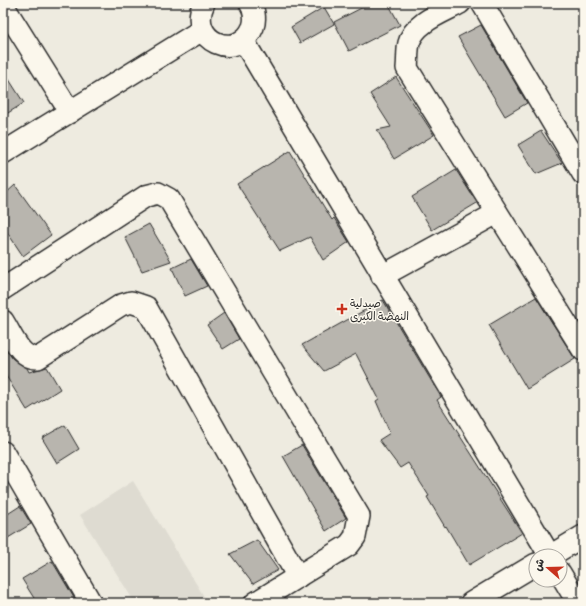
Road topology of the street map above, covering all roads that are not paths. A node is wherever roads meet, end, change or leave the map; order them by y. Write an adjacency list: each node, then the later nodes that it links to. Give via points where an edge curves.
1 (204, 3): 6 (street, via 200,11)
2 (460, 3): 11 (street, via 423,23 414,33 409,42 407,68)
3 (482, 3): 10 (street)
4 (252, 4): 7 (street, via 254,25)
5 (3, 6): 8 (street)
6 (202, 30): 7 (street, via 216,43 234,45); 8 (street)
7 (243, 40): 12 (street)
8 (70, 112): 9 (street)
9 (3, 153)
10 (583, 174)
11 (497, 213): 12 (street); 15 (street)
12 (382, 276): 18 (street)
13 (3, 289): 21 (street, via 146,196 158,193 169,199 359,516 355,537 349,545)
14 (3, 321): 21 (street, via 23,354 30,358 38,358 121,305 131,302 146,307)
15 (583, 350)
16 (3, 452): 23 (street)
17 (583, 536): 19 (street)
18 (545, 548)
19 (563, 548)
20 (528, 569): 25 (street)
21 (298, 577): 24 (street)
22 (568, 586): 26 (street)
23 (91, 603)
24 (255, 603)
25 (471, 603)
26 (578, 603)

